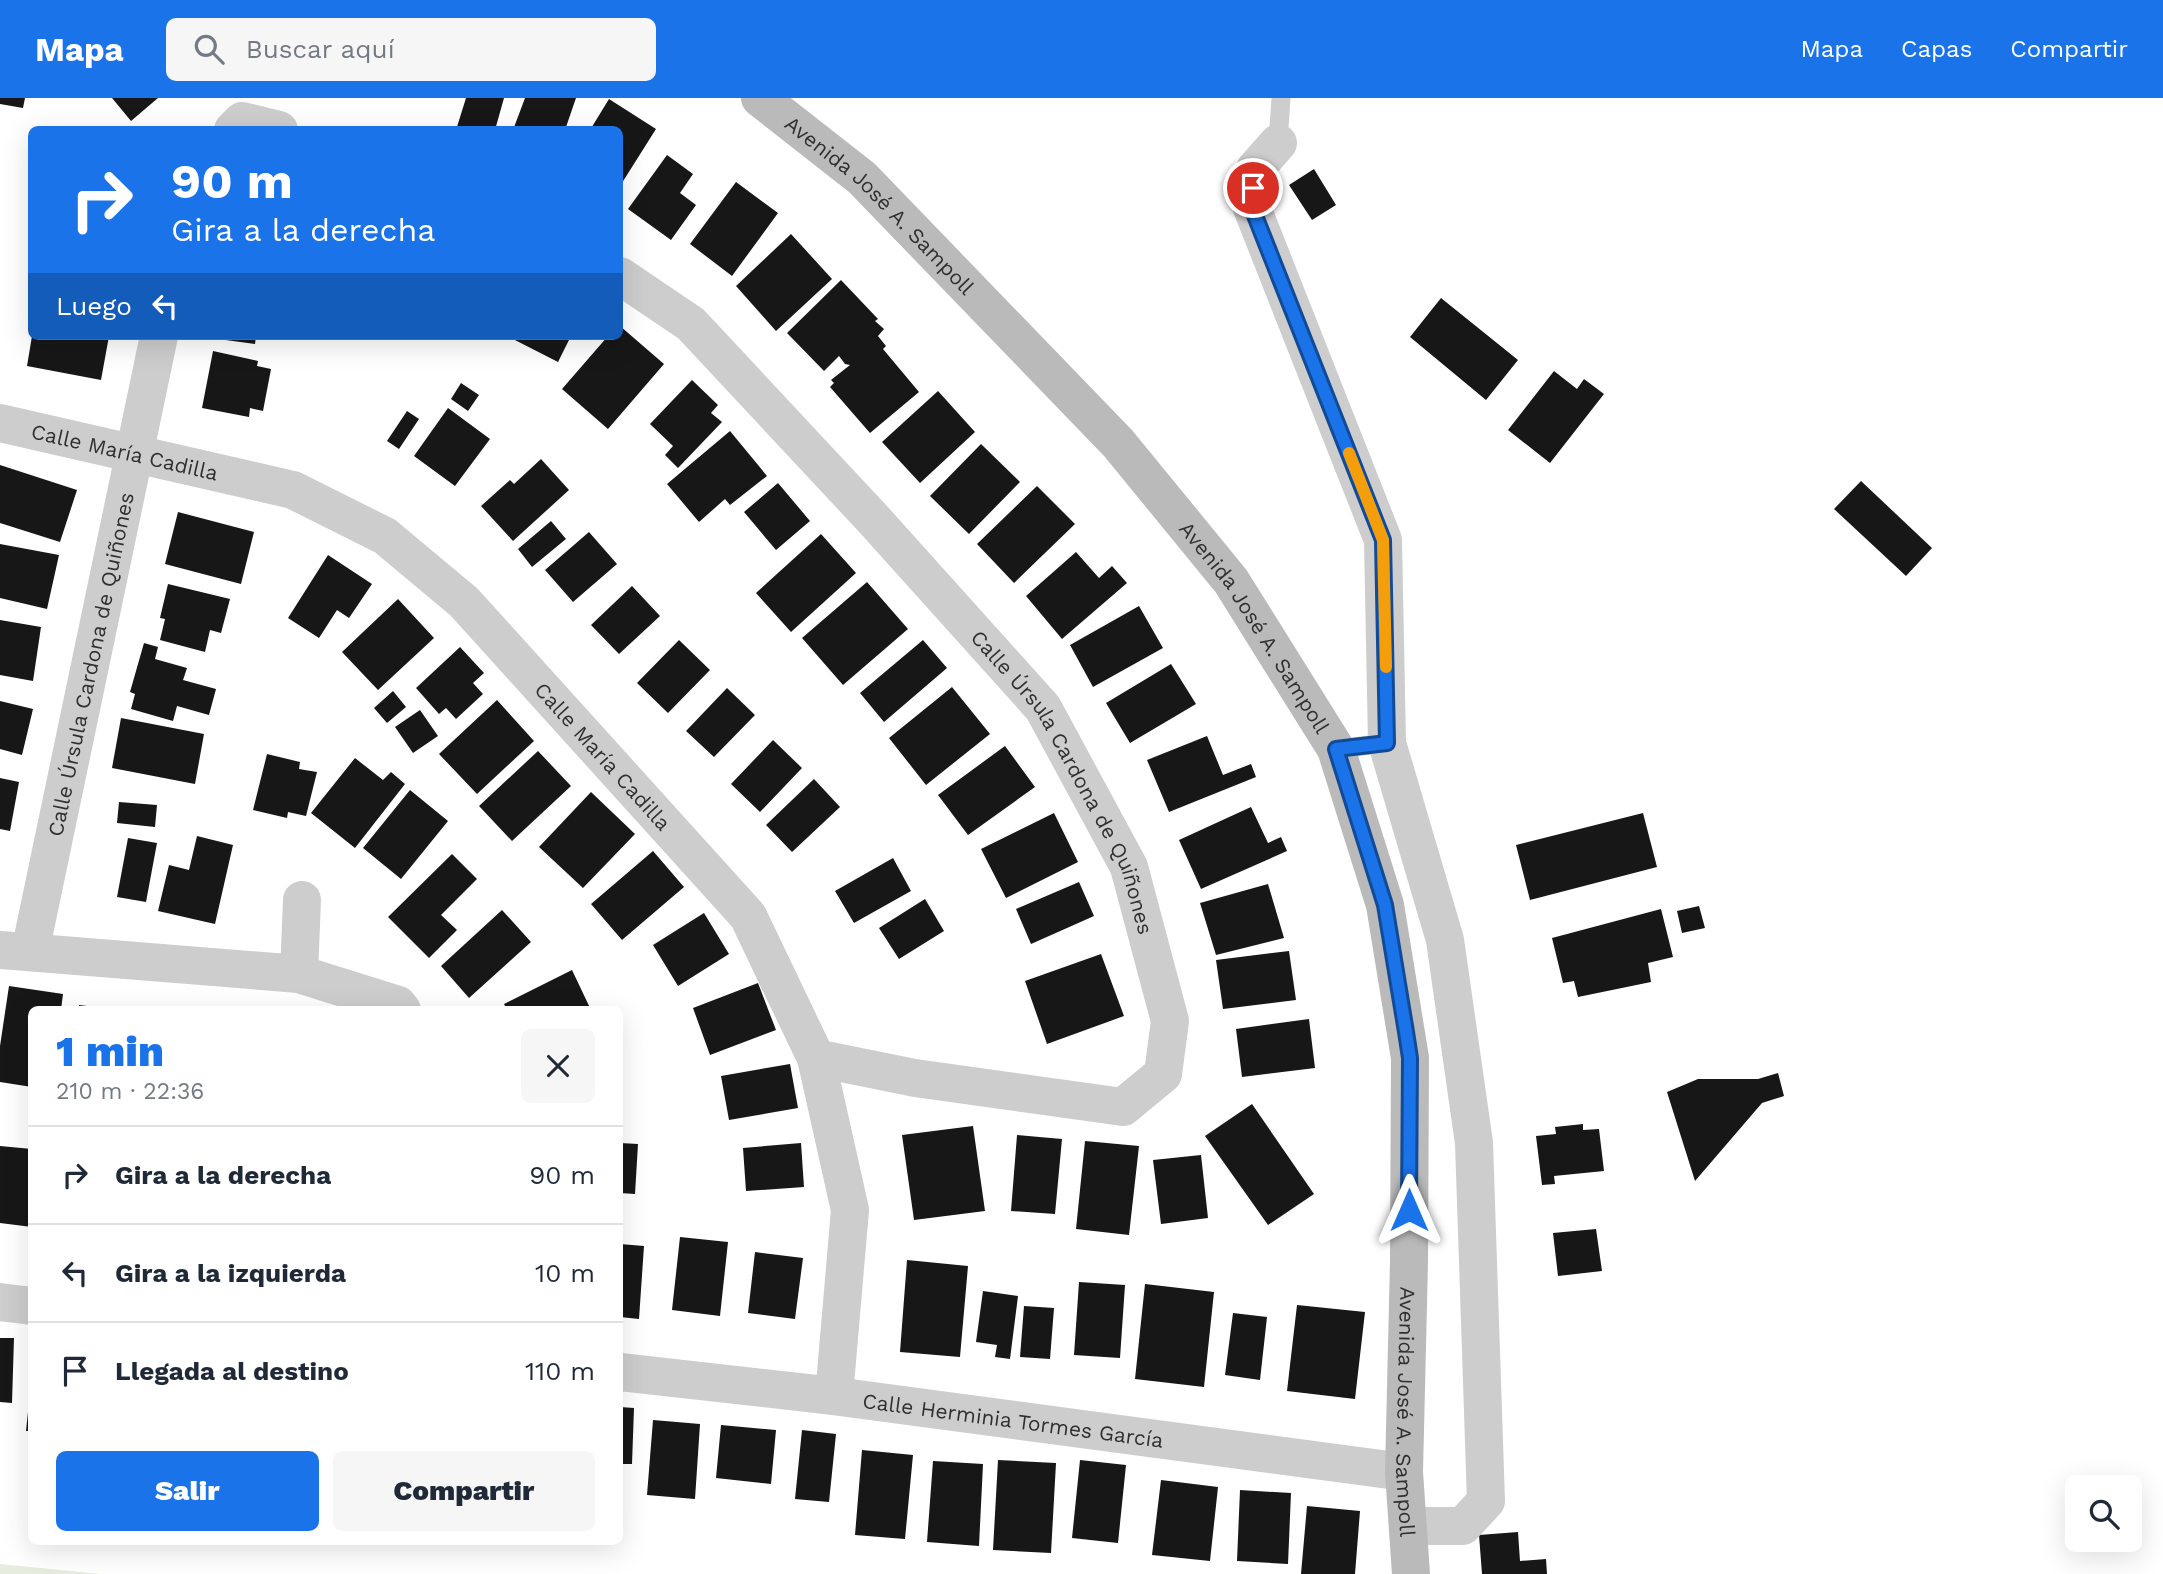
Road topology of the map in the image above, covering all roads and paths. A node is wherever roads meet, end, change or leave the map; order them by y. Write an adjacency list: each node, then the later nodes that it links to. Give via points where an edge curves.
1 (760, 98): 11 (street, Avenida José A. Sampoll, via 862,178 1118,443 1231,581)
2 (1281, 98): 5 (lane)
3 (237, 126): 4 (street, via 242,121)
4 (263, 126)
5 (1278, 143): 10 (street, via 1255,169 1252,208 1383,540)
6 (623, 278): 16 (street, Calle Úrsula Cardona de Quiñones, via 691,324 1043,708 1129,867 1170,1021 1163,1074 1123,1107 915,1078)
7 (158, 340): 9 (street, Calle Úrsula Cardona de Quiñones)
8 (0, 422): 9 (street, Calle María Cadilla)
9 (135, 454): 13 (street, Calle Úrsula Cardona de Quiñones); 16 (street, Calle María Cadilla, via 293,490 385,536 464,602 748,916)
10 (1387, 743): 11 (lane); 22 (street, via 1445,940 1474,1143 1486,1501 1463,1526)
11 (1336, 749): 21 (street, Avenida José A. Sampoll, via 1385,905 1410,1058)
12 (302, 900): 14 (street)
13 (15, 951): 14 (street, Calle Úrsula Cardona de Quiñones)
14 (299, 974): 15 (street, Calle Úrsula Cardona de Quiñones)
15 (399, 1006)
16 (816, 1058): 20 (street, Calle María Cadilla, via 850,1210)
17 (0, 1302): 18 (street)
18 (28, 1306)
19 (623, 1372): 20 (street, Calle Herminia Tormes García)
20 (834, 1396): 21 (street, Calle Herminia Tormes García)
21 (1404, 1472): 22 (street, Avenida José A. Sampoll)
22 (1409, 1526): 23 (street, Avenida José A. Sampoll)
23 (1411, 1574)

